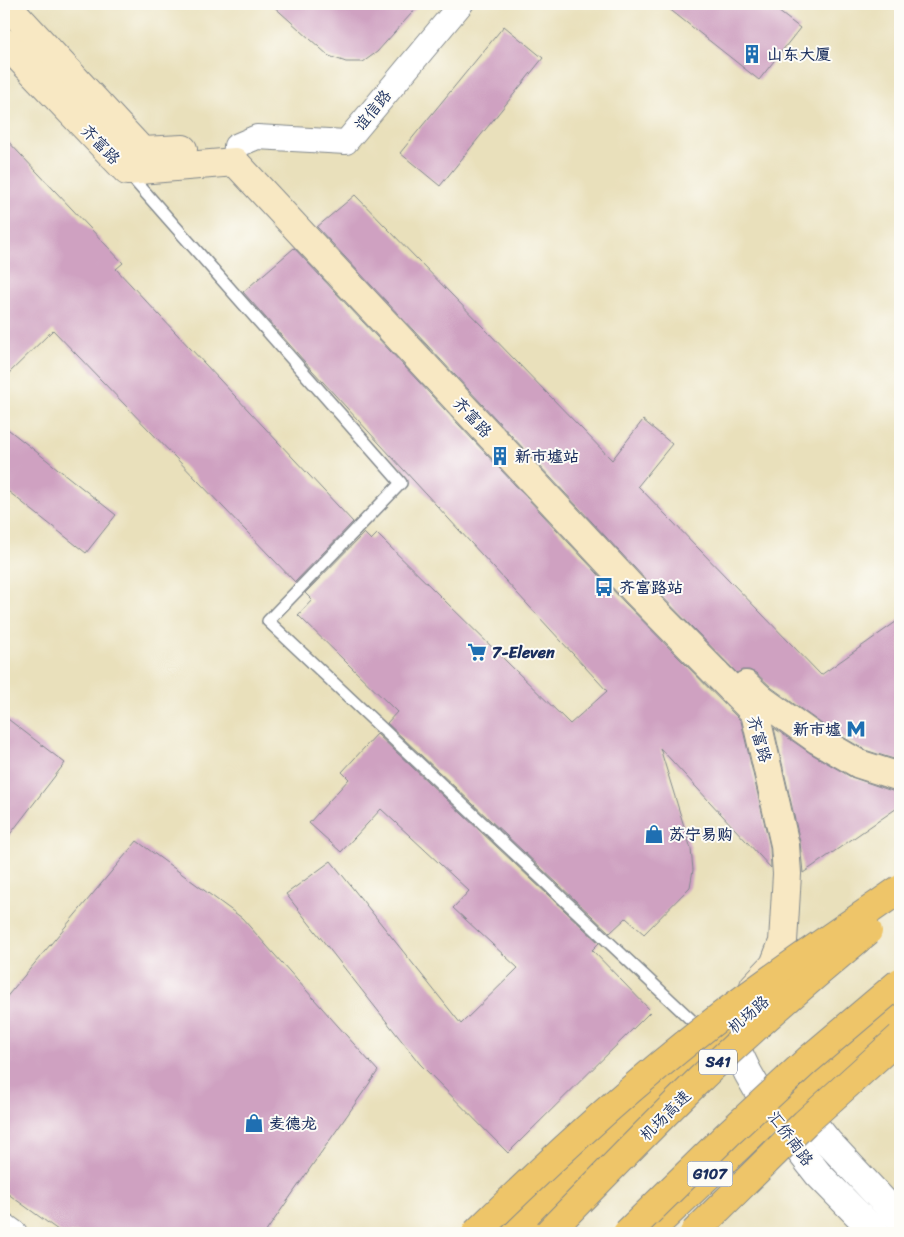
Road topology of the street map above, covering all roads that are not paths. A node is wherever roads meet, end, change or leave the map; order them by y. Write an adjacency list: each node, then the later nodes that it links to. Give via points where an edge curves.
1 (6, 4): 5 (main road, 齐富路)
2 (461, 4): 4 (street, 谊信路, via 346,142 257,137)
3 (4, 42): 5 (main road, 齐富路)
4 (236, 154): 5 (main road, 齐富路); 6 (main road, 齐富路, via 649,591 762,700 818,740 859,764); 13 (main road, 齐富路, via 636,592 755,713 785,845 787,874 783,942 774,965)
5 (134, 161): 13 (lane, via 401,484 268,621)
6 (900, 777)
7 (900, 883): 12 (highway, 机场路)
8 (900, 889): 20 (highway, bridge, via 770,979 670,1056 579,1135)
9 (900, 904): 22 (highway, 机场高速 / S41, bridge, via 752,1031)
10 (900, 982): 23 (highway, bridge, via 808,1060)
11 (900, 1008): 16 (highway)
12 (732, 1027): 15 (highway, 机场路); 16 (street, 汇侨南路, via 738,1052 748,1072)
13 (706, 1034): 15 (main road)
14 (900, 1037): 25 (highway, bridge)
15 (676, 1078): 21 (highway, 机场路, via 594,1152)
16 (782, 1106): 17 (street, 汇侨南路, via 834,1148); 24 (highway, G107); 26 (street, 汇侨南路, via 818,1174)
17 (900, 1219)
18 (4, 1225): 19 (street)
19 (15, 1233)
20 (476, 1233)
21 (515, 1233)
22 (548, 1233)
23 (627, 1233)
24 (648, 1233)
25 (694, 1233)
26 (876, 1233)

